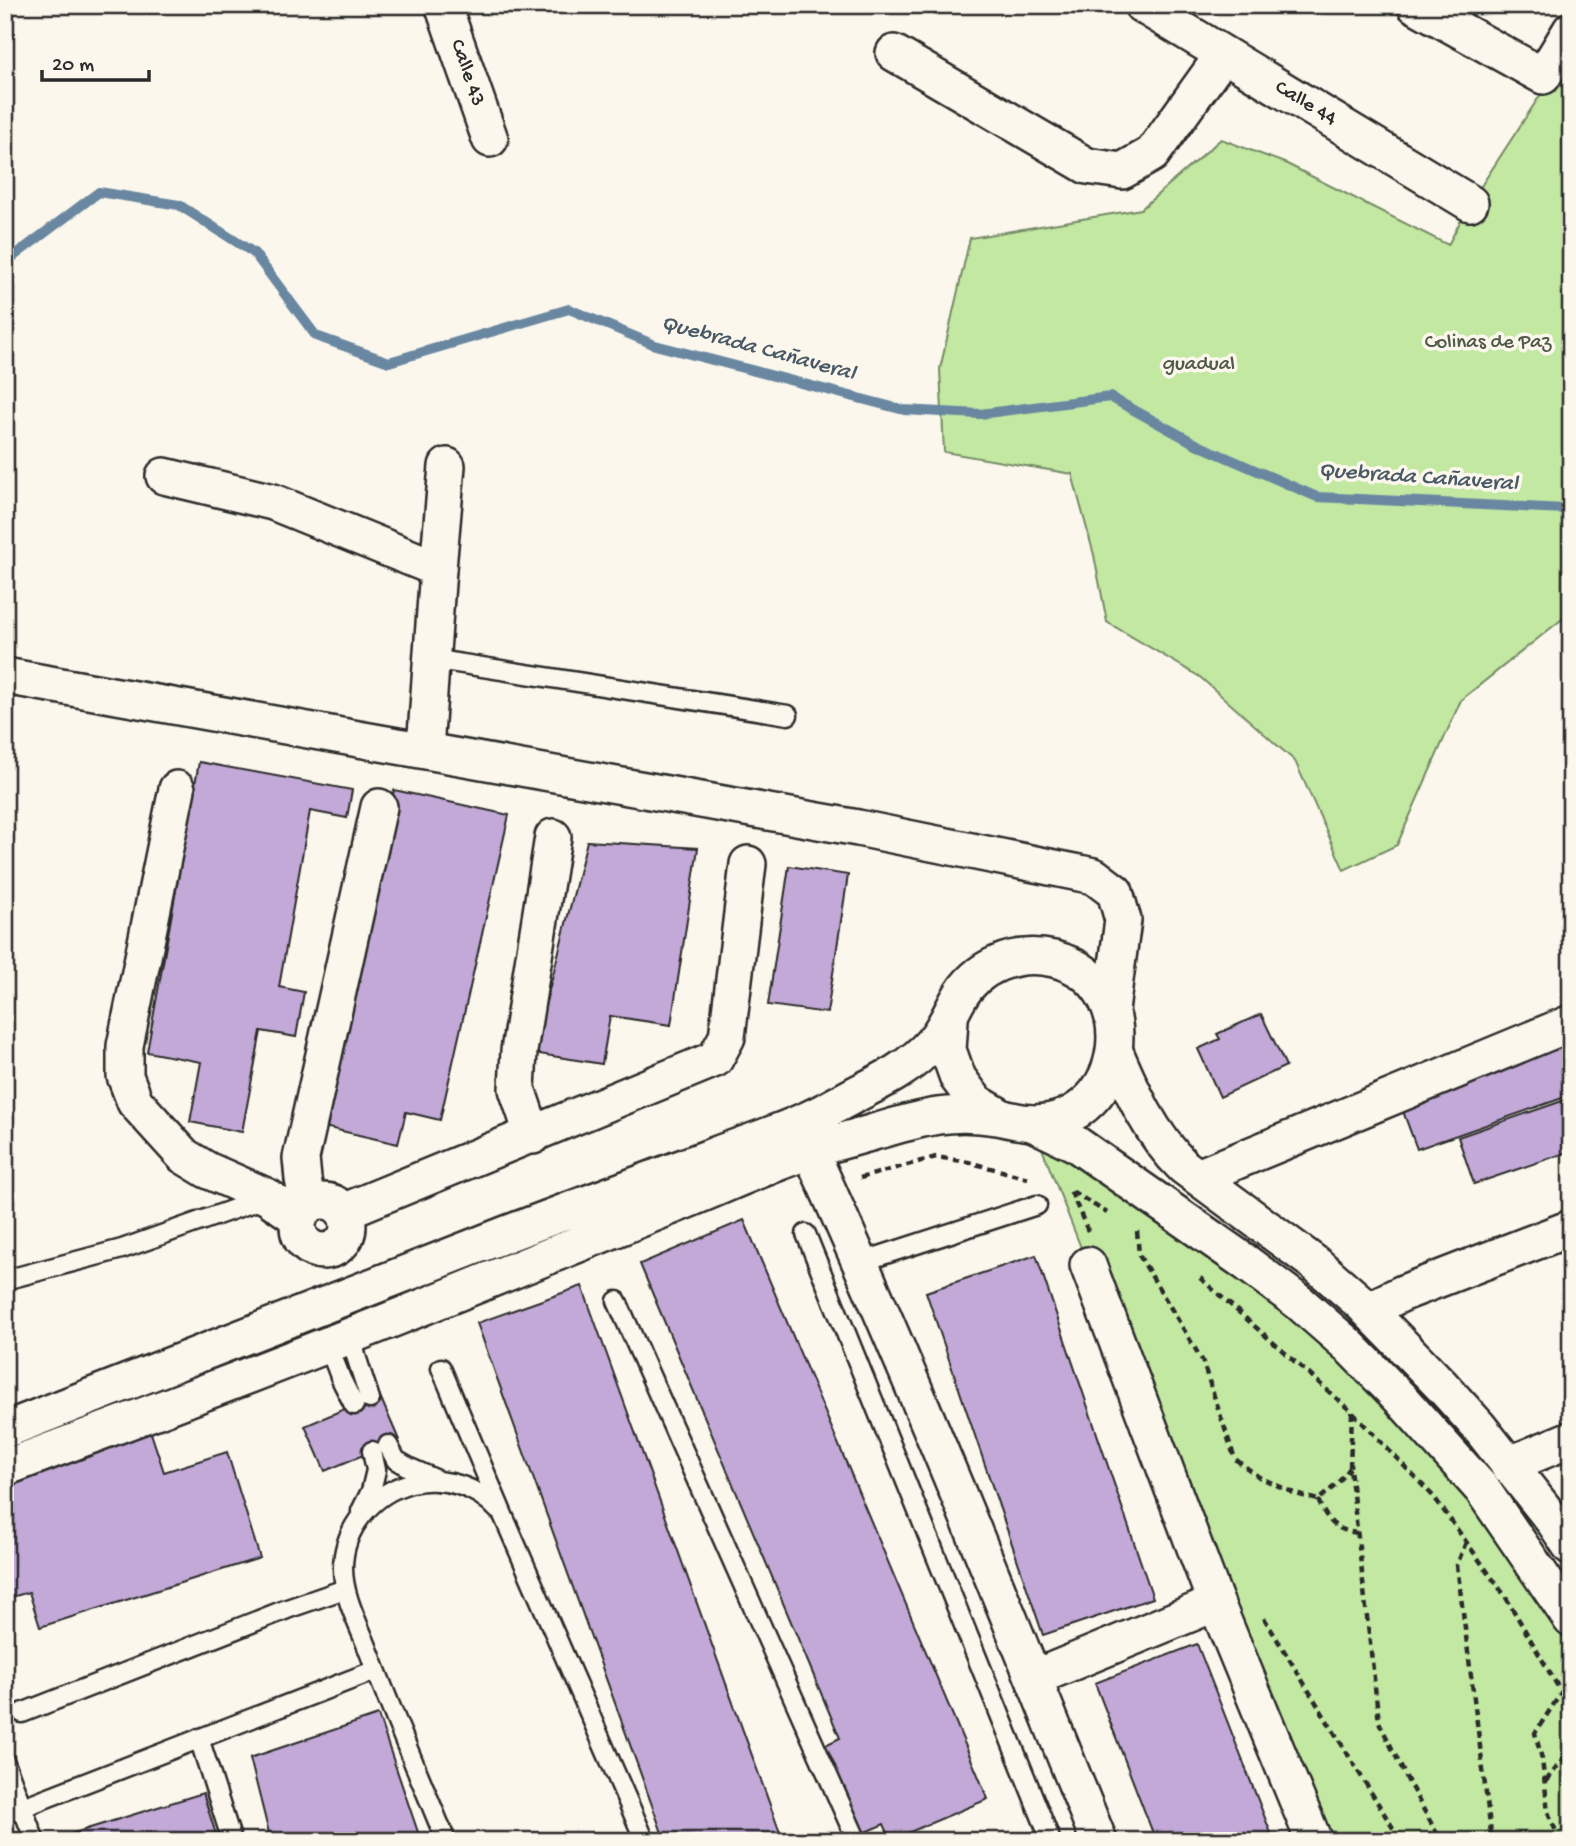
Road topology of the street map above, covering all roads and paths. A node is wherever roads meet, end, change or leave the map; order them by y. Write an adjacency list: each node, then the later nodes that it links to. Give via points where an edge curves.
1 (443, 5): 7 (street, Calle 43)
2 (1142, 5): 6 (street, Calle 44)
3 (1415, 5): 4 (street, via 1543,76)
4 (1571, 30)
5 (894, 53): 6 (street, via 1087,166 1122,172 1152,154)
6 (1223, 55): 8 (street, Calle 44)
7 (490, 139)
8 (1470, 203)
9 (447, 466): 11 (street)
10 (163, 476): 11 (street, via 273,502)
11 (438, 569): 12 (street)
12 (431, 659): 14 (lane); 15 (street)
13 (5, 676): 15 (street)
14 (788, 715)
15 (425, 749): 20 (street, via 1094,876 1115,892 1123,920)
16 (177, 789): 30 (street, via 125,1046 125,1076 135,1101 184,1156)
17 (379, 807): 32 (street, via 301,1158)
18 (553, 837): 25 (street, via 519,1051 517,1089)
19 (748, 864): 25 (street, via 727,1037 715,1059)
20 (1111, 1010): 21 (street, via 1100,991 1077,969 1048,957 1026,956 1005,960 970,982); 23 (street)
21 (950, 1020): 24 (street, via 948,1050 958,1078 976,1102); 43 (street, via 920,1056 897,1073 804,1121)
22 (1571, 1023): 28 (street)
23 (1115, 1052): 24 (street, via 1096,1095 1077,1110 1056,1120); 28 (street, via 1148,1122 1168,1152)
24 (1017, 1120): 26 (street, via 967,1112 948,1114); 64 (street, via 1076,1144 1245,1262 1348,1345 1482,1489)
25 (533, 1136): 33 (street)
26 (844, 1140): 27 (street); 29 (path, via 858,1179 936,1157)
27 (810, 1150): 40 (street); 46 (street)
28 (1198, 1177): 45 (street, via 1317,1265)
29 (1032, 1179)
30 (268, 1197): 32 (street); 42 (lane, via 122,1249)
31 (1037, 1205): 40 (lane)
32 (303, 1211): 33 (street, via 328,1200); 38 (street, via 298,1230 302,1240 321,1252)
33 (345, 1211): 38 (street, via 348,1234)
34 (1114, 1217): 39 (path, via 1070,1190)
35 (1571, 1228): 45 (street)
36 (806, 1234): 81 (lane)
37 (1148, 1240): 55 (path, via 1137,1231 1139,1255 1202,1360 1235,1459 1259,1477)
38 (333, 1250): 43 (street)
39 (1089, 1251): 62 (street)
40 (861, 1262): 66 (street)
41 (1193, 1272): 48 (path)
42 (5, 1280)
43 (354, 1292): 49 (street)
44 (617, 1301): 80 (lane)
45 (1368, 1310): 51 (street, via 1479,1427)
46 (340, 1341): 46 (lane, via 341,1379 362,1402 356,1356); 52 (street)
47 (441, 1368): 56 (lane)
48 (1352, 1412): 53 (path); 60 (path, via 1434,1497)
49 (5, 1430)
50 (1571, 1439): 51 (street)
51 (1508, 1465): 58 (street)
52 (5, 1468)
53 (1350, 1468): 55 (path); 59 (path)
54 (441, 1481): 56 (lane, via 475,1492); 57 (lane, via 394,1489); 57 (lane, via 380,1448 371,1491)
55 (1318, 1500): 59 (path, via 1342,1531)
56 (503, 1515): 79 (lane)
57 (358, 1520): 61 (lane, via 345,1553)
58 (1565, 1533)
59 (1357, 1534): 85 (path, via 1379,1722)
60 (1466, 1541): 67 (path, via 1505,1595); 86 (path, via 1457,1565)
61 (345, 1589): 65 (lane); 69 (lane)
62 (1216, 1603): 66 (street); 83 (street)
63 (1259, 1610): 84 (path)
64 (1571, 1619)
65 (376, 1670): 70 (lane); 78 (lane)
66 (1034, 1678): 82 (street)
67 (1561, 1693): 68 (path); 73 (path, via 1535,1733)
68 (1571, 1709)
69 (22, 1713)
70 (200, 1738): 74 (lane); 77 (lane)
71 (1571, 1749): 73 (path)
72 (5, 1763): 74 (lane)
73 (1545, 1782): 87 (path, via 1548,1812)
74 (22, 1807): 75 (lane); 76 (lane)
75 (5, 1814)
76 (35, 1841)
77 (232, 1841)
78 (446, 1841)
79 (645, 1841)
80 (857, 1841)
81 (1051, 1841)
82 (1099, 1841)
83 (1314, 1841)
84 (1401, 1841)
85 (1441, 1841)
86 (1492, 1841)
87 (1560, 1841)

